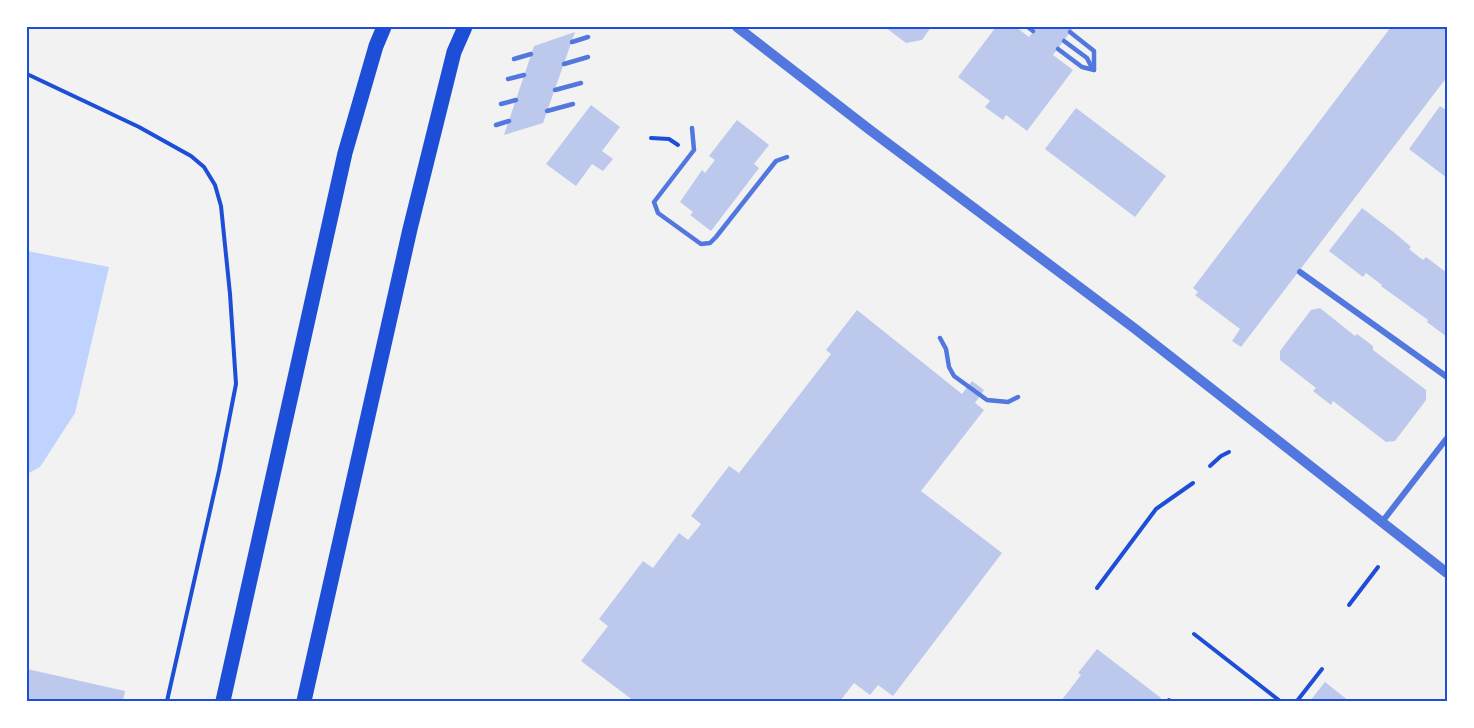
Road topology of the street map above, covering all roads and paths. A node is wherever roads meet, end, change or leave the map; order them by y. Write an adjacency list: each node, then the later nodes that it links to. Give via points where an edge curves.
1 (384, 27): 47 (main road, via 345,153)
2 (465, 27): 48 (main road, via 452,61 410,230)
3 (737, 27): 39 (street)
4 (1028, 27): 5 (lane)
5 (1034, 31)
6 (1070, 33): 15 (lane, via 1094,51)
7 (588, 37): 9 (lane)
8 (1064, 41): 15 (lane, via 1087,58)
9 (572, 42)
10 (1058, 49): 15 (lane, via 1082,67)
11 (531, 54): 13 (lane)
12 (588, 57): 14 (lane)
13 (514, 59)
14 (564, 63)
15 (1094, 70)
16 (27, 74): 46 (path, via 190,156 204,167 221,206 236,384)
17 (524, 75): 18 (lane)
18 (508, 80)
19 (581, 83): 20 (lane)
20 (555, 90)
21 (516, 100): 22 (lane)
22 (501, 104)
23 (573, 104): 24 (lane)
24 (548, 111)
25 (509, 121): 26 (lane)
26 (496, 125)
27 (692, 128): 29 (lane)
28 (651, 138): 29 (path, via 669,139)
29 (692, 153): 30 (lane, via 654,205 658,213 701,244 712,241 776,161)
30 (787, 157)
31 (1300, 272): 33 (street)
32 (939, 338): 34 (lane, via 954,376 987,400 1008,402)
33 (1447, 377)
34 (1018, 397)
35 (1447, 438): 39 (street)
36 (1229, 452): 37 (path)
37 (1210, 466)
38 (1193, 483): 42 (path, via 1156,509)
39 (1382, 522): 41 (street)
40 (1378, 567): 43 (path)
41 (1447, 573)
42 (1097, 588)
43 (1349, 605)
44 (1194, 634): 49 (path)
45 (1322, 669): 50 (path)
46 (167, 701)
47 (223, 701)
48 (304, 701)
49 (1280, 701)
50 (1297, 701)

